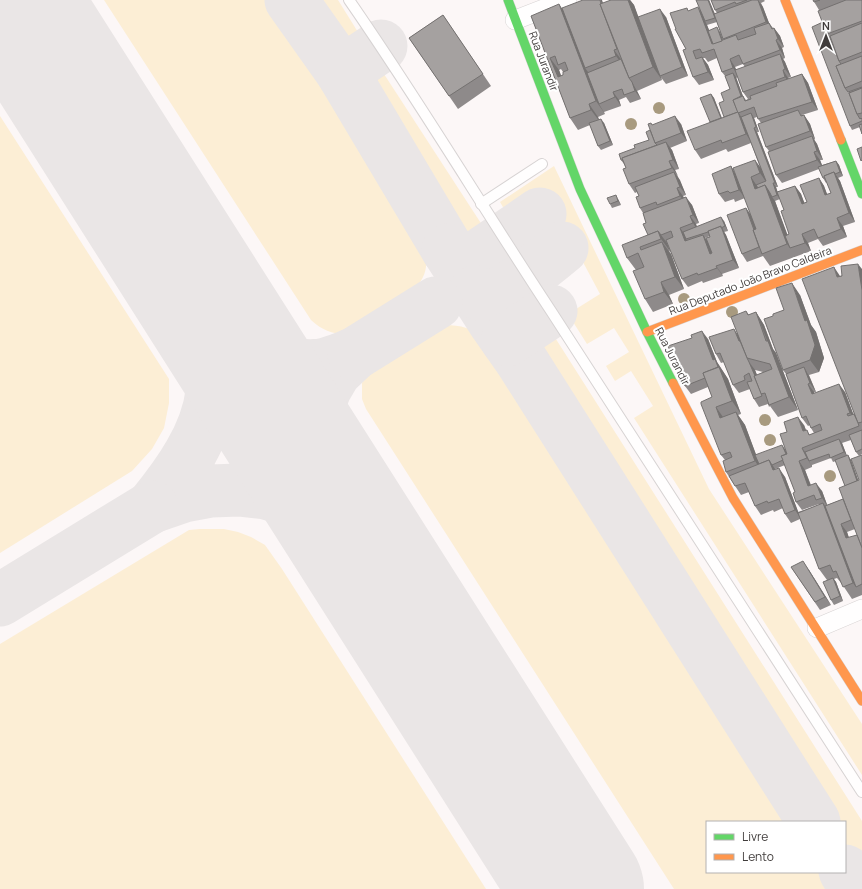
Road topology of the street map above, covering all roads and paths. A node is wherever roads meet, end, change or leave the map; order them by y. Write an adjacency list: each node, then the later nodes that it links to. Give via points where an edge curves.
1 (349, 0): 8 (lane)
2 (508, 0): 5 (street, Rua Jurandir)
3 (567, 0): 5 (street)
4 (785, 0): 7 (street)
5 (515, 20): 10 (street, Rua Jurandir, via 580,189)
6 (542, 164): 8 (lane)
7 (862, 194)
8 (481, 204): 14 (lane)
9 (862, 250): 10 (street, Rua Deputado João Bravo Caldeira)
10 (647, 332): 12 (street, Rua Jurandir, via 733,498)
11 (862, 609): 12 (street)
12 (817, 628): 13 (street, Rua Jurandir)
13 (862, 700)
14 (862, 792)

